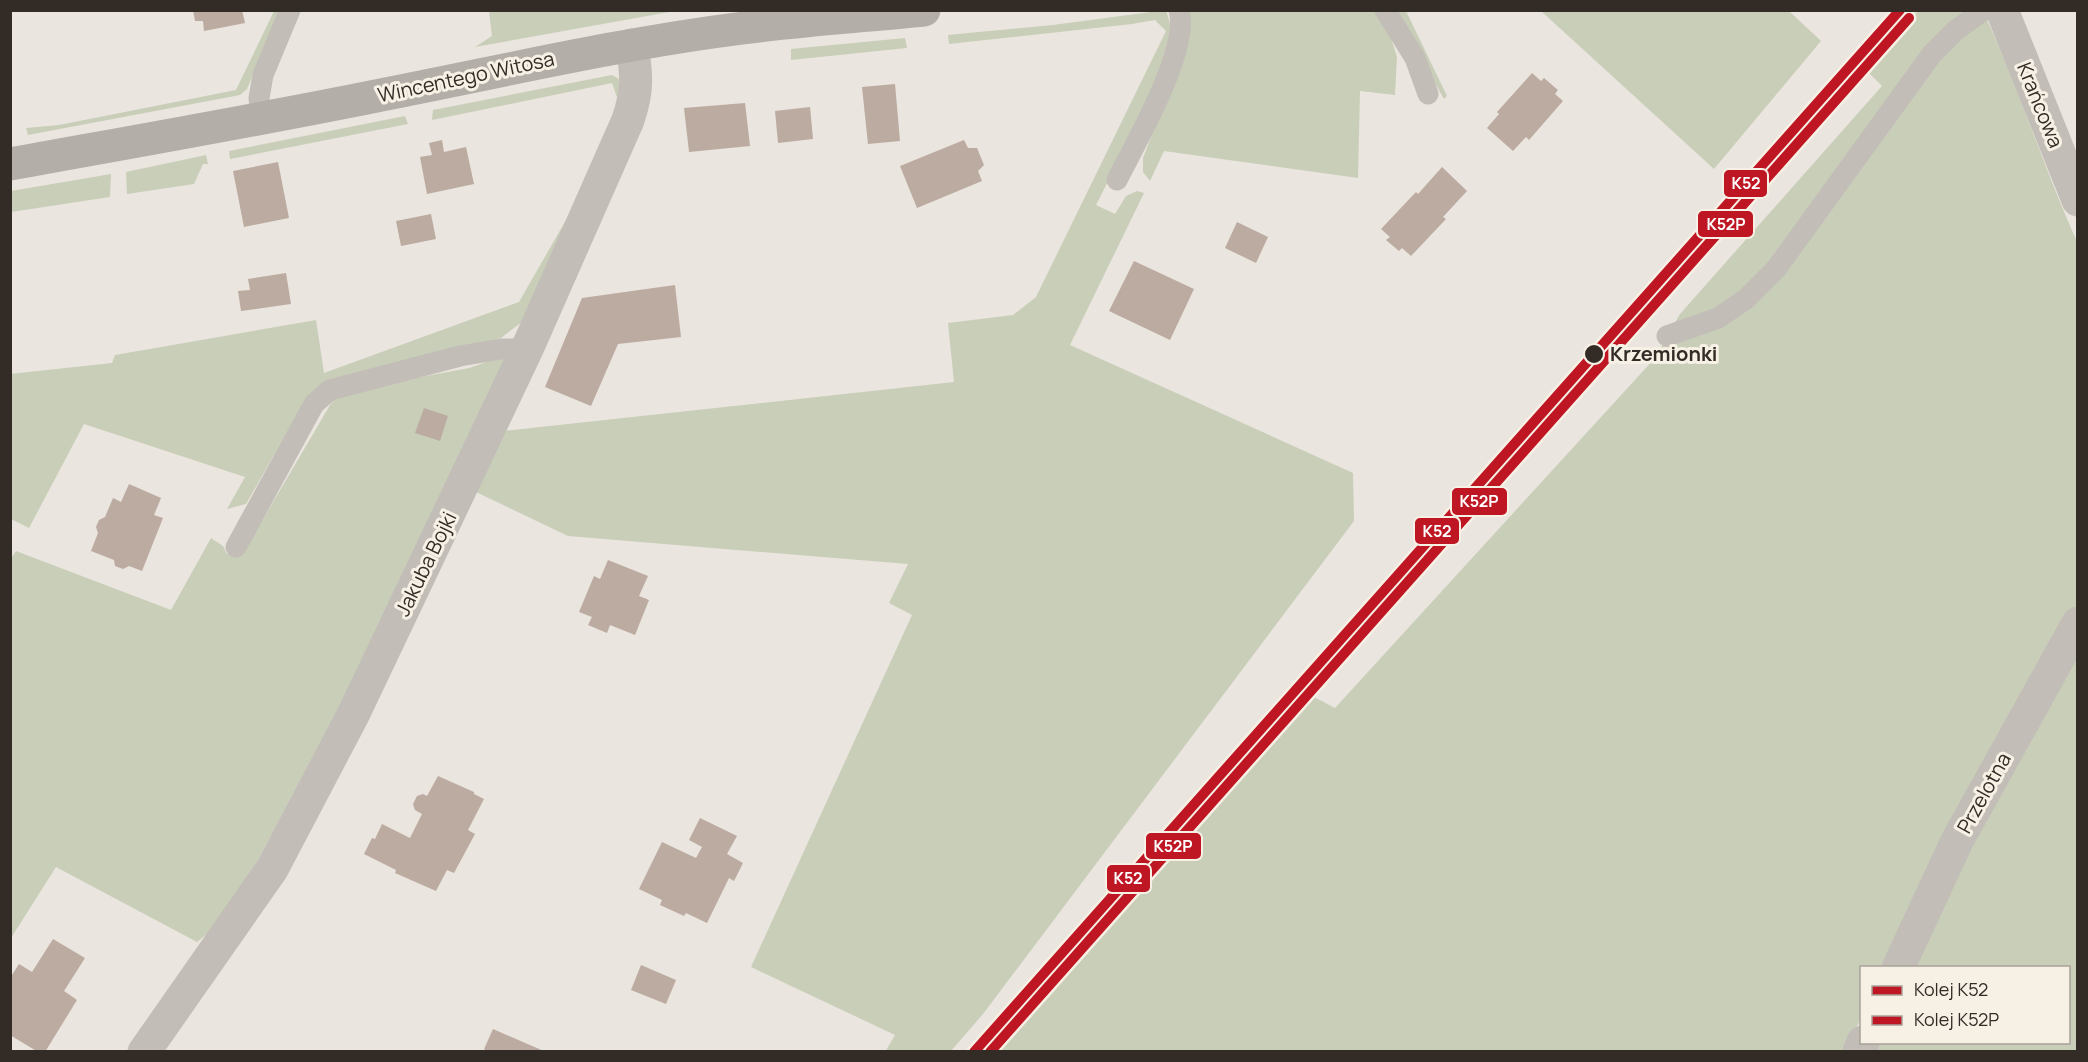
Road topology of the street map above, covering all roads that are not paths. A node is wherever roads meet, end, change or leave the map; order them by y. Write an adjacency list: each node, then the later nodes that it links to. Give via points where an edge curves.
1 (290, 10): 9 (lane, via 262,75)
2 (924, 10): 7 (street, Wincentego Witosa, via 743,28)
3 (1179, 10): 11 (lane, via 1179,47)
4 (1385, 10): 8 (lane, via 1415,58)
5 (1984, 10): 13 (lane, via 1932,54 1776,269 1746,299 1718,318)
6 (2002, 10): 12 (street, Krańcowa)
7 (632, 45): 9 (street, Wincentego Witosa); 14 (street, Jakuba Bojki, via 637,76 628,120)
8 (1428, 94)
9 (261, 118): 10 (street, Wincentego Witosa)
10 (10, 164)
11 (1117, 180)
12 (2078, 200)
13 (1667, 336)
14 (527, 348): 15 (lane, via 460,356 330,390 314,404); 18 (street, Jakuba Bojki, via 359,703 272,869)
15 (236, 547)
16 (2078, 622): 17 (street, Przelotna, via 1958,841)
17 (1899, 966)
18 (144, 1052)

